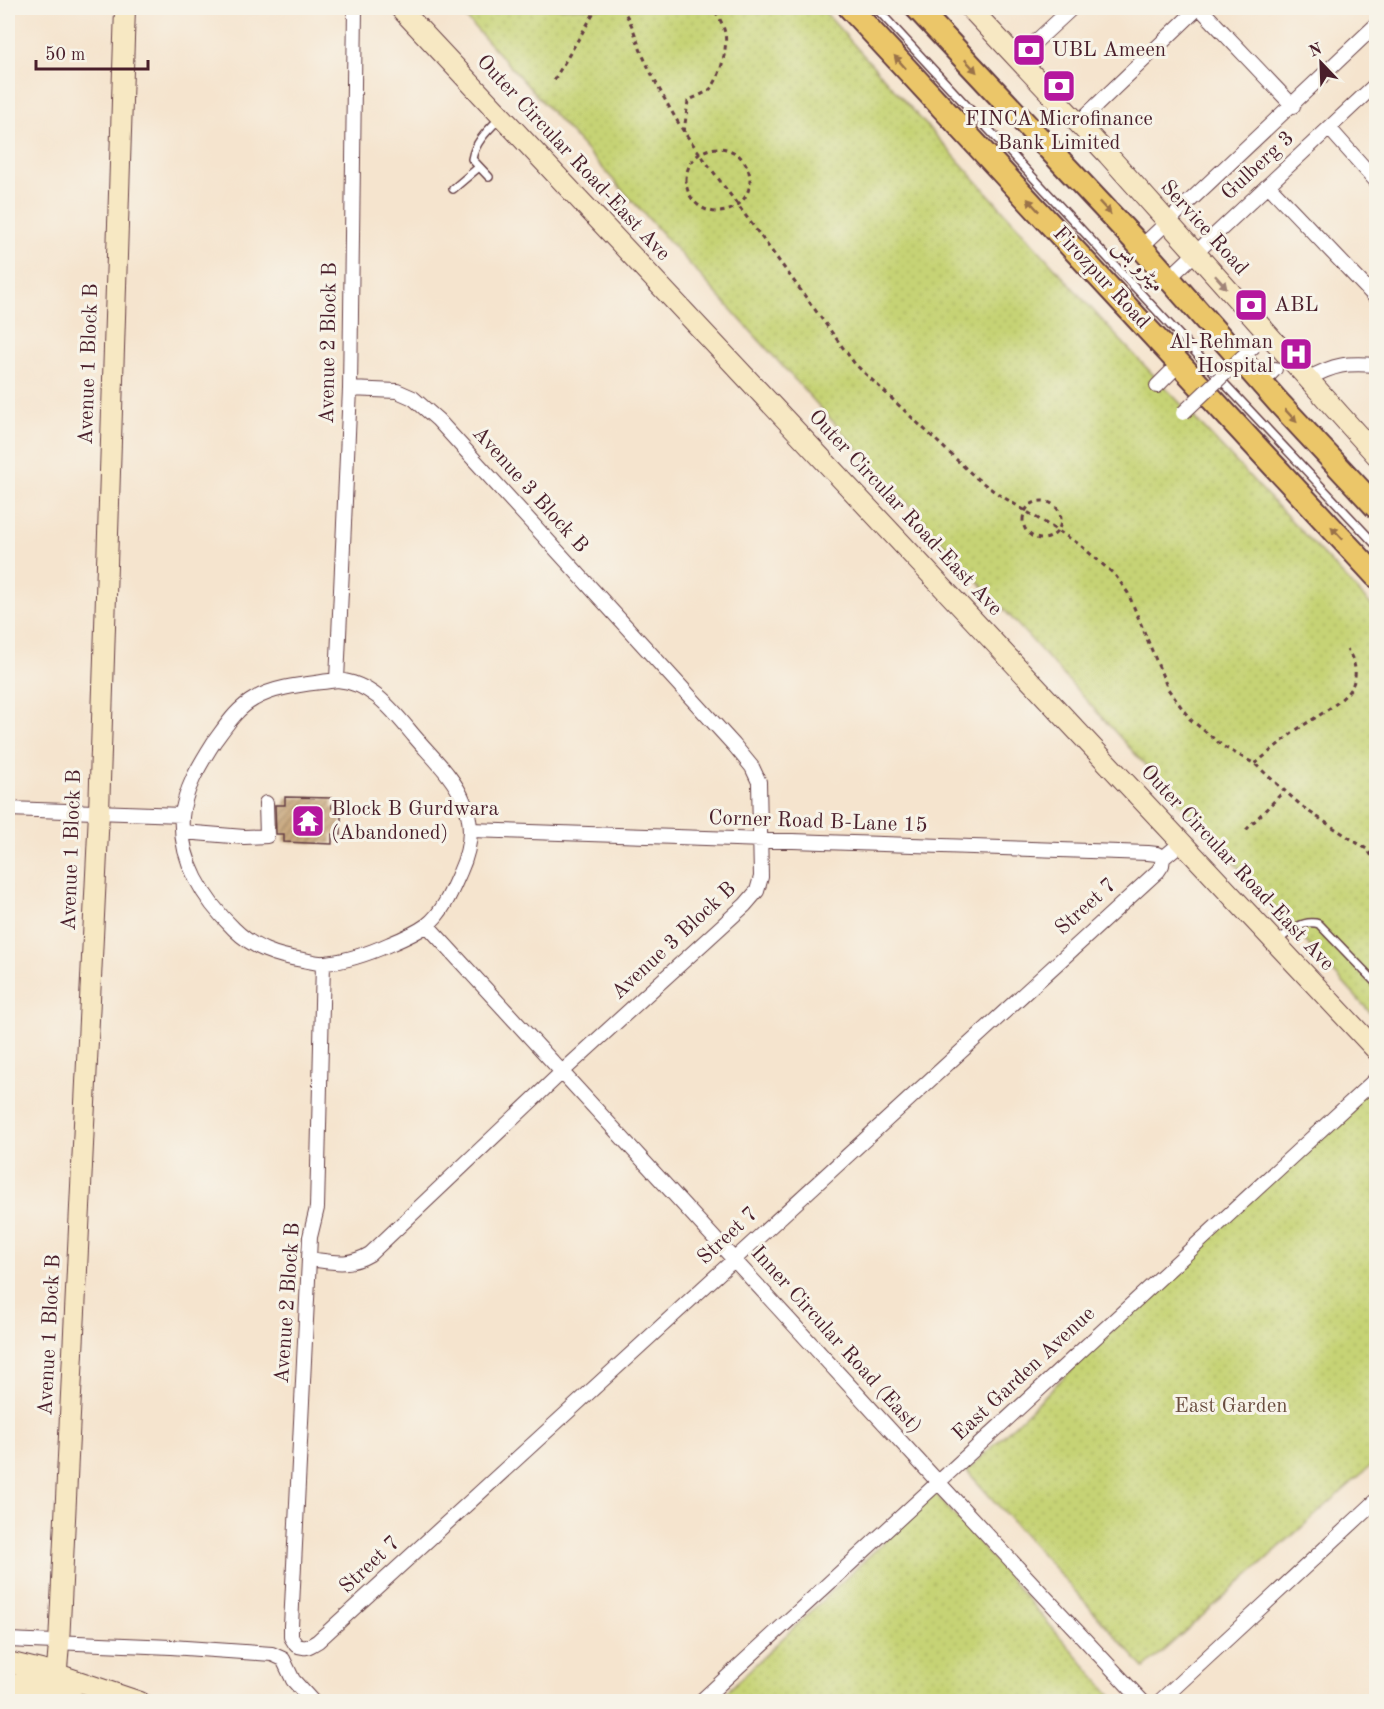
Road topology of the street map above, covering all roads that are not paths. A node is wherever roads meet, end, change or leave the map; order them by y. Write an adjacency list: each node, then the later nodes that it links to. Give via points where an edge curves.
1 (125, 8): 41 (street, Avenue 1 Block B)
2 (355, 8): 32 (street, Avenue 2 Block B)
3 (400, 8): 14 (street, Outer Circular Road-East Ave)
4 (850, 8): 29 (main road, Firozpur Road, one-way to 4)
5 (876, 8): 36 (lane, میٹرو بس)
6 (917, 8): 23 (main road, one-way to 23)
7 (970, 8): 11 (street, Service Road)
8 (1072, 8): 11 (street)
9 (1199, 8): 13 (street); 15 (street)
10 (1377, 25): 13 (street)
11 (1018, 58): 15 (street, Service Road)
12 (1377, 84): 16 (street, Gulberg 3)
13 (1293, 105): 22 (street)
14 (502, 116): 17 (lane, via 473,150 472,159); 46 (street, Outer Circular Road-East Ave)
15 (1078, 123): 22 (street, Service Road)
16 (1329, 128): 19 (street); 20 (street, Gulberg 3)
17 (479, 167): 18 (lane); 21 (lane)
18 (489, 177)
19 (1377, 181)
20 (1268, 185): 24 (street, Gulberg 3); 26 (street)
21 (453, 189)
22 (1167, 223): 23 (street); 24 (street, Service Road)
23 (1142, 247): 25 (main road)
24 (1195, 253): 25 (street, Gulberg 3); 30 (street, Service Road, one-way to 30)
25 (1168, 278): 35 (main road, one-way to 35, via 1268,376)
26 (1377, 298)
27 (1254, 346): 33 (street, bridge)
28 (1376, 360): 30 (street, via 1330,367)
29 (1180, 363): 31 (street); 37 (main road, Firozpur Road, one-way to 29)
30 (1307, 379): 34 (street, Service Road)
31 (1156, 386)
32 (350, 389): 38 (street, Avenue 2 Block B); 45 (street, Avenue 3 Block B, via 397,391 438,420 734,745 752,766 759,782)
33 (1183, 413)
34 (1377, 455)
35 (1377, 507)
36 (1377, 545)
37 (1377, 576)
38 (337, 680): 42 (street, via 271,692 240,709 192,781); 43 (street, via 373,692 411,732 455,784 465,804)
39 (266, 803): 44 (street, via 267,836)
40 (8, 809): 41 (street)
41 (99, 812): 42 (street); 60 (street, Avenue 1 Block B)
42 (182, 815): 44 (street)
43 (470, 831): 45 (street, Corner Road B-Lane 15); 48 (street, via 469,853 455,884)
44 (183, 832): 50 (street, via 193,873 233,928 263,950)
45 (761, 841): 47 (street, Corner Road B-Lane 15, via 1148,853); 53 (street, Avenue 3 Block B, via 757,891 745,905)
46 (1181, 843): 47 (street, Street 7); 49 (street, Outer Circular Road-East Ave)
47 (1163, 858): 56 (street, Street 7, via 1158,871)
48 (427, 925): 50 (street, via 372,952); 53 (street, Inner Circular Road (East))
49 (1276, 942): 51 (lane, via 1290,930 1311,922 1320,924); 52 (street, Outer Circular Road-East Ave)
50 (323, 963): 55 (street, Avenue 2 Block B, via 316,1208)
51 (1377, 983)
52 (1377, 1050)
53 (562, 1072): 55 (street, Avenue 3 Block B, via 370,1254 347,1263); 56 (street, Inner Circular Road (East))
54 (1377, 1078): 57 (street, East Garden Avenue)
55 (309, 1259): 61 (street, Avenue 2 Block B, via 291,1626)
56 (734, 1259): 57 (street, Inner Circular Road (East)); 61 (street, Street 7, via 318,1641 304,1648)
57 (938, 1482): 70 (street, East Garden Avenue); 71 (street, Inner Circular Road (East))
58 (1377, 1501): 72 (street)
59 (8, 1640): 60 (street)
60 (59, 1644): 62 (street, via 272,1653); 64 (street, Avenue 1 Block B)
61 (296, 1645): 62 (street)
62 (283, 1659): 69 (street, via 294,1680)
63 (8, 1662): 64 (street)
64 (57, 1674): 66 (street, Avenue 1 Block B); 68 (street)
65 (8, 1683): 66 (street)
66 (55, 1694): 67 (street)
67 (77, 1701)
68 (140, 1701)
69 (313, 1701)
70 (700, 1701)
71 (1143, 1701)
72 (1159, 1701)

